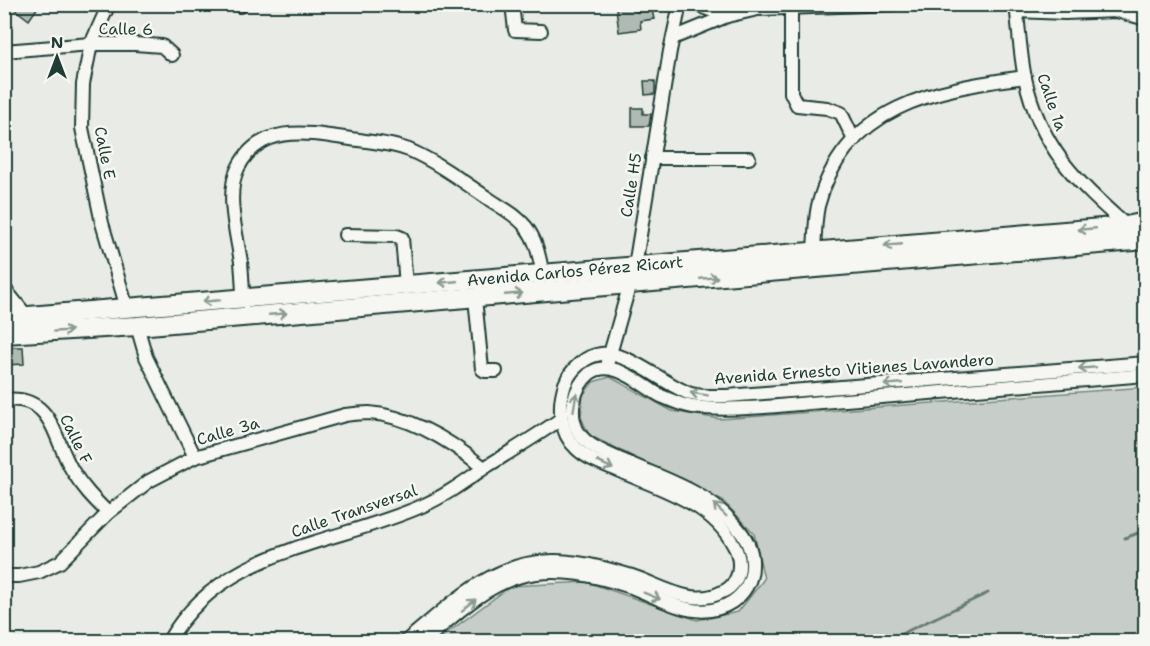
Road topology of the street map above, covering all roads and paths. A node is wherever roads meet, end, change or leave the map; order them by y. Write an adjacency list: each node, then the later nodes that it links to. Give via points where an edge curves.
1 (109, 4): 13 (street, Calle E)
2 (512, 4): 11 (street, via 515,30)
3 (680, 4): 12 (street, Calle H5)
4 (694, 4): 9 (street)
5 (894, 4): 7 (street)
6 (758, 7): 7 (street); 9 (street)
7 (791, 8): 17 (street, via 793,100 797,105 841,113)
8 (1016, 8): 10 (street, via 1065,13 1117,11); 16 (street, Calle 1a)
9 (727, 16): 12 (street)
10 (1146, 19)
11 (541, 31)
12 (673, 38): 18 (street, Calle H5)
13 (91, 44): 14 (street, Calle 6); 15 (street, Calle 6, via 162,46); 31 (street, Calle E, via 83,84 82,128 102,224)
14 (4, 51)
15 (172, 55)
16 (1025, 77): 17 (street, via 925,96 871,123); 20 (street, Calle 1a, via 1032,106 1056,154 1076,180)
17 (854, 140): 23 (street, via 837,162 822,194)
18 (652, 158): 19 (street); 24 (street, Calle H5)
19 (749, 158)
20 (1126, 226): 22 (main road, Avenida Carlos Pérez Ricart); 23 (main road, Avenida Carlos Pérez Ricart, one-way to 23)
21 (345, 235): 26 (street, via 402,238)
22 (1145, 237): 27 (main road, Avenida Carlos Pérez Ricart, one-way to 22)
23 (814, 251): 24 (main road, Avenida Carlos Pérez Ricart)
24 (635, 266): 25 (main road, Avenida Carlos Pérez Ricart); 27 (street, Calle H5)
25 (543, 274): 26 (main road, Avenida Carlos Pérez Ricart, one-way to 26); 30 (street, via 535,240 519,219 427,159 386,143 286,134 256,146 237,170 233,215)
26 (406, 285): 30 (main road, Avenida Carlos Pérez Ricart)
27 (629, 285): 29 (main road, Avenida Carlos Pérez Ricart, one-way to 27); 36 (street, Calle H5)
28 (4, 288): 33 (street)
29 (475, 298): 34 (main road, Avenida Carlos Pérez Ricart, one-way to 29); 39 (street, via 482,369)
30 (243, 299): 31 (main road, Avenida Carlos Pérez Ricart, one-way to 31)
31 (127, 308): 33 (main road, Avenida Carlos Pérez Ricart)
32 (4, 318): 33 (main road, Avenida Carlos Pérez Ricart)
33 (29, 325): 34 (main road, Avenida Carlos Pérez Ricart, one-way to 34); 35 (main road, Avenida Carlos Pérez Ricart)
34 (137, 326): 44 (street, via 146,357)
35 (4, 334)
36 (609, 354): 37 (street, Avenida Ernesto Vitienes Lavandero, one-way to 36, via 727,396 689,393); 38 (street, Calle H5); 42 (street, via 592,356 568,376)
37 (1146, 363)
38 (607, 368): 40 (street, Avenida Ernesto Vitienes Lavandero, via 620,371 678,403 705,409); 43 (street, one-way to 38, via 573,416 577,390 593,371)
39 (496, 371)
40 (1146, 375)
41 (4, 400): 46 (street, Calle F, via 19,398 36,405 48,417 75,475)
42 (561, 420): 43 (street, via 564,430); 45 (street, Calle Transversal)
43 (580, 444): 49 (street, one-way to 49, via 598,462 680,498 712,517 737,552 735,582 709,598 692,598 590,565 556,560 525,563 484,579); 50 (street, one-way to 43, via 482,594 535,573 604,579 690,610 717,608 741,594 750,582 752,556 741,532 714,503 683,486)
44 (195, 458): 45 (street, Calle 3a, via 345,415 368,413 434,434); 46 (street, Calle 3a, via 149,481)
45 (484, 468): 48 (street, Calle Transversal, via 422,506 262,560 224,580 197,602)
46 (108, 513): 47 (street, Calle 3a, via 60,562 39,573)
47 (4, 576)
48 (168, 642)
49 (405, 642)
50 (423, 642)

